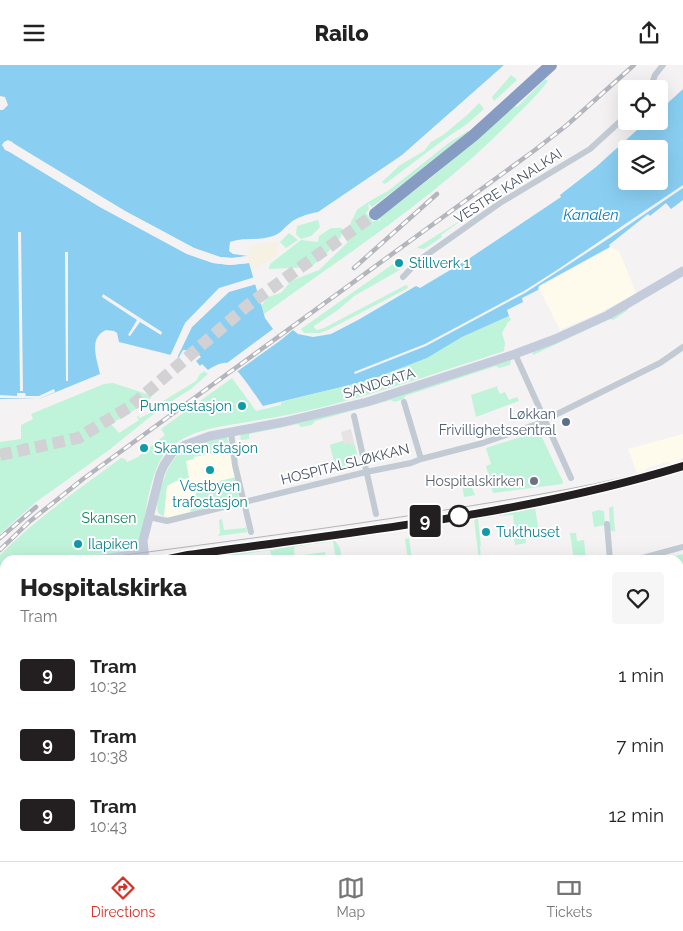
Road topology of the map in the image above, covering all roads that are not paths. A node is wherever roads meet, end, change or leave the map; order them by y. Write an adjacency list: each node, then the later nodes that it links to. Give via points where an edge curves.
1 (551, 65): 5 (highway, via 474,135)
2 (663, 65): 3 (street)
3 (653, 80)
4 (618, 123): 7 (street, VESTRE KANALKAI, via 590,149 500,203 418,261)
5 (375, 214)
6 (682, 274): 9 (main road, SANDGATA, via 608,315)
7 (403, 277)
8 (683, 347): 12 (street, HOSPITALSLØKKAN, via 660,363)
9 (515, 355): 12 (street); 13 (main road, SANDGATA, via 367,402)
10 (404, 402): 14 (street)
11 (354, 416): 15 (street)
12 (544, 420): 14 (street, HOSPITALSLØKKAN, via 483,443); 16 (street)
13 (231, 432): 17 (street); 19 (main road, SANDGATA, via 210,436 172,453 160,474)
14 (421, 459): 15 (street, HOSPITALSLØKKAN)
15 (366, 472): 17 (street, HOSPITALSLØKKAN); 18 (street)
16 (571, 478)
17 (244, 502): 19 (street, HOSPITALSLØKKAN, via 167,521); 21 (street)
18 (376, 514)
19 (153, 518): 23 (main road, SANDGATA, via 143,541)
20 (607, 524): 24 (street)
21 (251, 532)
22 (683, 547): 25 (street)
23 (144, 555)
24 (610, 555)
25 (653, 555)

